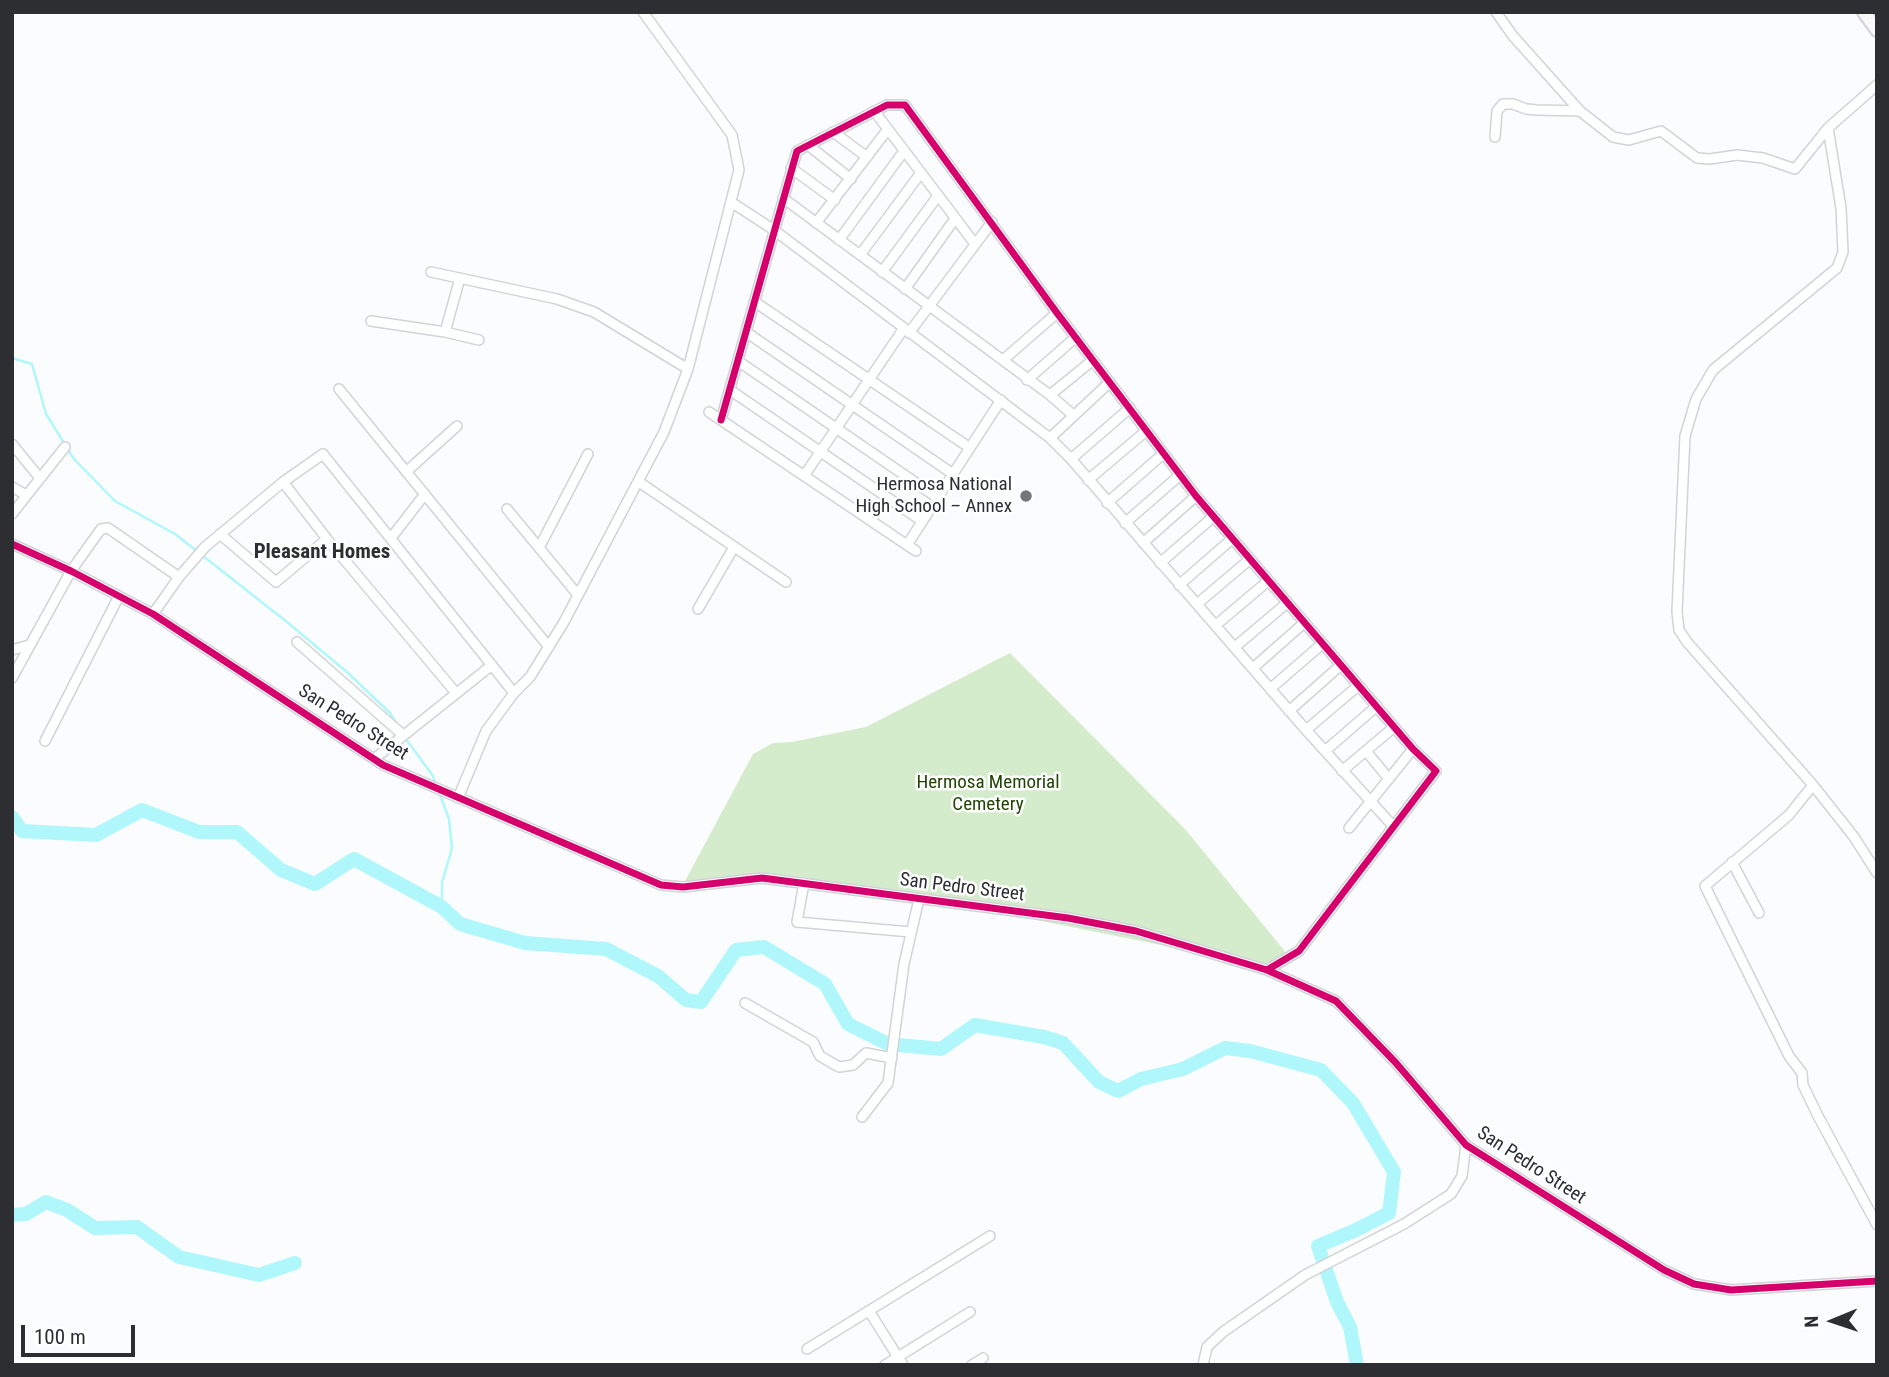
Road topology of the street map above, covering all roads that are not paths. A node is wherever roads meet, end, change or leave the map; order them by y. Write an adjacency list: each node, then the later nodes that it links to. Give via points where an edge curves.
1 (643, 12): 21 (street, via 732,135 739,170)
2 (1496, 12): 6 (street)
3 (1864, 12): 4 (street)
4 (1877, 30)
5 (1877, 86): 8 (street)
6 (1580, 111): 8 (street, via 1613,138 1629,140 1661,131 1697,158 1737,155 1795,169); 11 (street, via 1503,104 1497,111)
7 (875, 112): 9 (street); 10 (street); 23 (street, via 887,105 905,105)
8 (1828, 128): 139 (street, via 1843,252 1837,268 1713,370 1696,399 1685,436 1677,612 1679,630 1687,642)
9 (888, 129): 13 (street); 14 (street)
10 (833, 132): 12 (street); 14 (street)
11 (1495, 137)
12 (807, 145): 15 (street, via 797,151); 17 (street)
13 (904, 151): 16 (street); 26 (street)
14 (867, 157): 17 (street)
15 (792, 168): 19 (street); 20 (street)
16 (920, 174): 18 (street); 28 (street)
17 (851, 179): 20 (street)
18 (937, 197): 22 (street); 30 (street)
19 (783, 198): 24 (street); 25 (street)
20 (835, 200): 24 (street)
21 (731, 202): 25 (street); 45 (street)
22 (954, 220): 27 (street); 32 (street)
23 (992, 222): 27 (street); 35 (street)
24 (816, 223): 26 (street)
25 (774, 230): 33 (street); 37 (street)
26 (839, 240): 28 (street)
27 (975, 244): 34 (street)
28 (860, 256): 30 (street)
29 (431, 272): 31 (street)
30 (882, 272): 32 (street)
31 (460, 278): 38 (street); 45 (street, via 557,299 594,312)
32 (905, 289): 34 (street)
33 (755, 302): 39 (street); 46 (street)
34 (929, 306): 37 (street); 42 (street)
35 (1057, 313): 40 (street); 42 (street)
36 (371, 321): 38 (street)
37 (906, 330): 46 (street); 52 (street)
38 (445, 332): 41 (street)
39 (746, 332): 44 (street); 53 (street)
40 (1076, 337): 43 (street); 47 (street)
41 (479, 340)
42 (1003, 360): 47 (street)
43 (1093, 360): 48 (street); 51 (street)
44 (738, 361): 50 (street); 59 (street)
45 (688, 369): 76 (street)
46 (869, 380): 53 (street); 64 (street)
47 (1027, 380): 51 (street)
48 (1110, 382): 54 (street); 56 (street)
49 (339, 390): 69 (street)
50 (730, 390): 57 (street); 65 (street)
51 (1050, 395): 56 (street)
52 (1001, 400): 61 (street); 64 (street)
53 (851, 405): 59 (street); 70 (street)
54 (1130, 408): 60 (street); 68 (street)
55 (709, 412): 57 (street)
56 (1073, 415): 61 (street)
57 (721, 420): 72 (street)
58 (457, 426): 69 (street)
59 (836, 428): 65 (street); 81 (street)
60 (1146, 430): 67 (street); 74 (street)
61 (1050, 438): 68 (street)
62 (12, 444): 73 (street)
63 (65, 447): 73 (street)
64 (970, 448): 70 (street)
65 (820, 452): 72 (street); 86 (street)
66 (588, 454): 96 (street)
67 (1163, 454): 71 (street); 82 (street)
68 (1071, 459): 74 (street)
69 (406, 472): 78 (street)
70 (953, 474): 81 (street)
71 (1180, 475): 80 (street); 87 (street)
72 (804, 476): 94 (street)
73 (39, 477): 79 (street)
74 (1088, 480): 82 (street)
75 (284, 482): 88 (street); 89 (street, via 323,454); 90 (street)
76 (639, 482): 95 (street); 105 (street)
77 (12, 486): 79 (street)
78 (425, 494): 89 (street); 116 (street)
79 (26, 495): 84 (street)
80 (1196, 496): 85 (street); 92 (street)
81 (938, 498): 86 (street)
82 (1107, 503): 87 (street)
83 (507, 509): 96 (street)
84 (12, 514)
85 (1213, 517): 91 (street); 99 (street)
86 (922, 521): 94 (street)
87 (1125, 523): 92 (street)
88 (220, 534): 90 (street, via 276,582); 101 (street)
89 (391, 538): 119 (street)
90 (327, 539): 125 (street)
91 (1232, 539): 98 (street); 104 (street)
92 (1143, 543): 99 (street)
93 (12, 544): 100 (street, San Pedro Street)
94 (907, 545): 97 (street)
95 (734, 547): 103 (street); 109 (street)
96 (539, 548): 105 (street)
97 (916, 551)
98 (1249, 560): 102 (street); 108 (street)
99 (1160, 563): 104 (street)
100 (71, 571): 101 (street, via 101,529 108,528); 106 (street, San Pedro Street); 115 (street)
101 (179, 577): 110 (street)
102 (1268, 581): 107 (street); 112 (street)
103 (786, 582)
104 (1180, 585): 108 (street)
105 (578, 595): 116 (street)
106 (119, 596): 110 (street, San Pedro Street); 132 (street)
107 (1287, 603): 111 (street); 117 (street)
108 (1197, 604): 112 (street)
109 (698, 609)
110 (153, 614): 136 (street, San Pedro Street)
111 (1304, 623): 114 (street); 121 (street)
112 (1216, 625): 117 (street)
113 (297, 642): 131 (street)
114 (1322, 644): 120 (street); 124 (street)
115 (29, 645): 118 (street); 122 (street)
116 (549, 647): 126 (street)
117 (1235, 647): 121 (street)
118 (12, 650)
119 (492, 665): 125 (street); 126 (street)
120 (1341, 665): 123 (street); 128 (street)
121 (1253, 667): 124 (street)
122 (12, 678)
123 (1359, 686): 127 (street); 130 (street)
124 (1270, 689): 128 (street)
125 (456, 693): 131 (street)
126 (514, 693): 140 (street, via 486,731)
127 (1377, 706): 129 (street); 134 (street)
128 (1289, 711): 130 (street)
129 (1394, 727): 133 (street); 135 (street)
130 (1306, 730): 134 (street)
131 (403, 735): 136 (street)
132 (45, 741)
133 (1413, 749): 138 (street); 142 (street, via 1436,771)
134 (1325, 751): 137 (street)
135 (1366, 751): 137 (street); 138 (street)
136 (374, 759): 140 (street, San Pedro Street)
137 (1342, 771): 141 (street)
138 (1389, 779): 141 (street)
139 (1813, 785): 144 (street, via 1789,815); 145 (street)
140 (458, 798): 146 (street, San Pedro Street, via 661,885 683,887 744,878)
141 (1370, 803): 142 (street); 143 (street)
142 (1393, 827): 150 (street, via 1299,951)
143 (1349, 828)
144 (1731, 862): 148 (street); 155 (street, via 1705,886)
145 (1877, 873)
146 (804, 883): 147 (street, San Pedro Street); 149 (street, via 797,922)
147 (919, 899): 149 (street); 150 (street, San Pedro Street, via 1136,931)
148 (1759, 913)
149 (911, 932): 152 (street)
150 (1267, 970): 154 (street, San Pedro Street, via 1336,1001)
151 (746, 1003): 152 (street, via 813,1042 820,1056 839,1067 853,1065 866,1053)
152 (892, 1058): 153 (street, via 888,1083)
153 (862, 1117)
154 (1466, 1145): 157 (street, San Pedro Street, via 1664,1270 1694,1284 1731,1290); 165 (street, via 1462,1176 1451,1194 1305,1275 1223,1332 1207,1347)
155 (1877, 1225)
156 (990, 1236): 158 (street)
157 (1877, 1281)
158 (869, 1311): 160 (street); 162 (street)
159 (970, 1312): 162 (street)
160 (807, 1349)
161 (983, 1358): 164 (street)
162 (900, 1361): 163 (street)
163 (885, 1365)
164 (972, 1365)
165 (1203, 1365)

